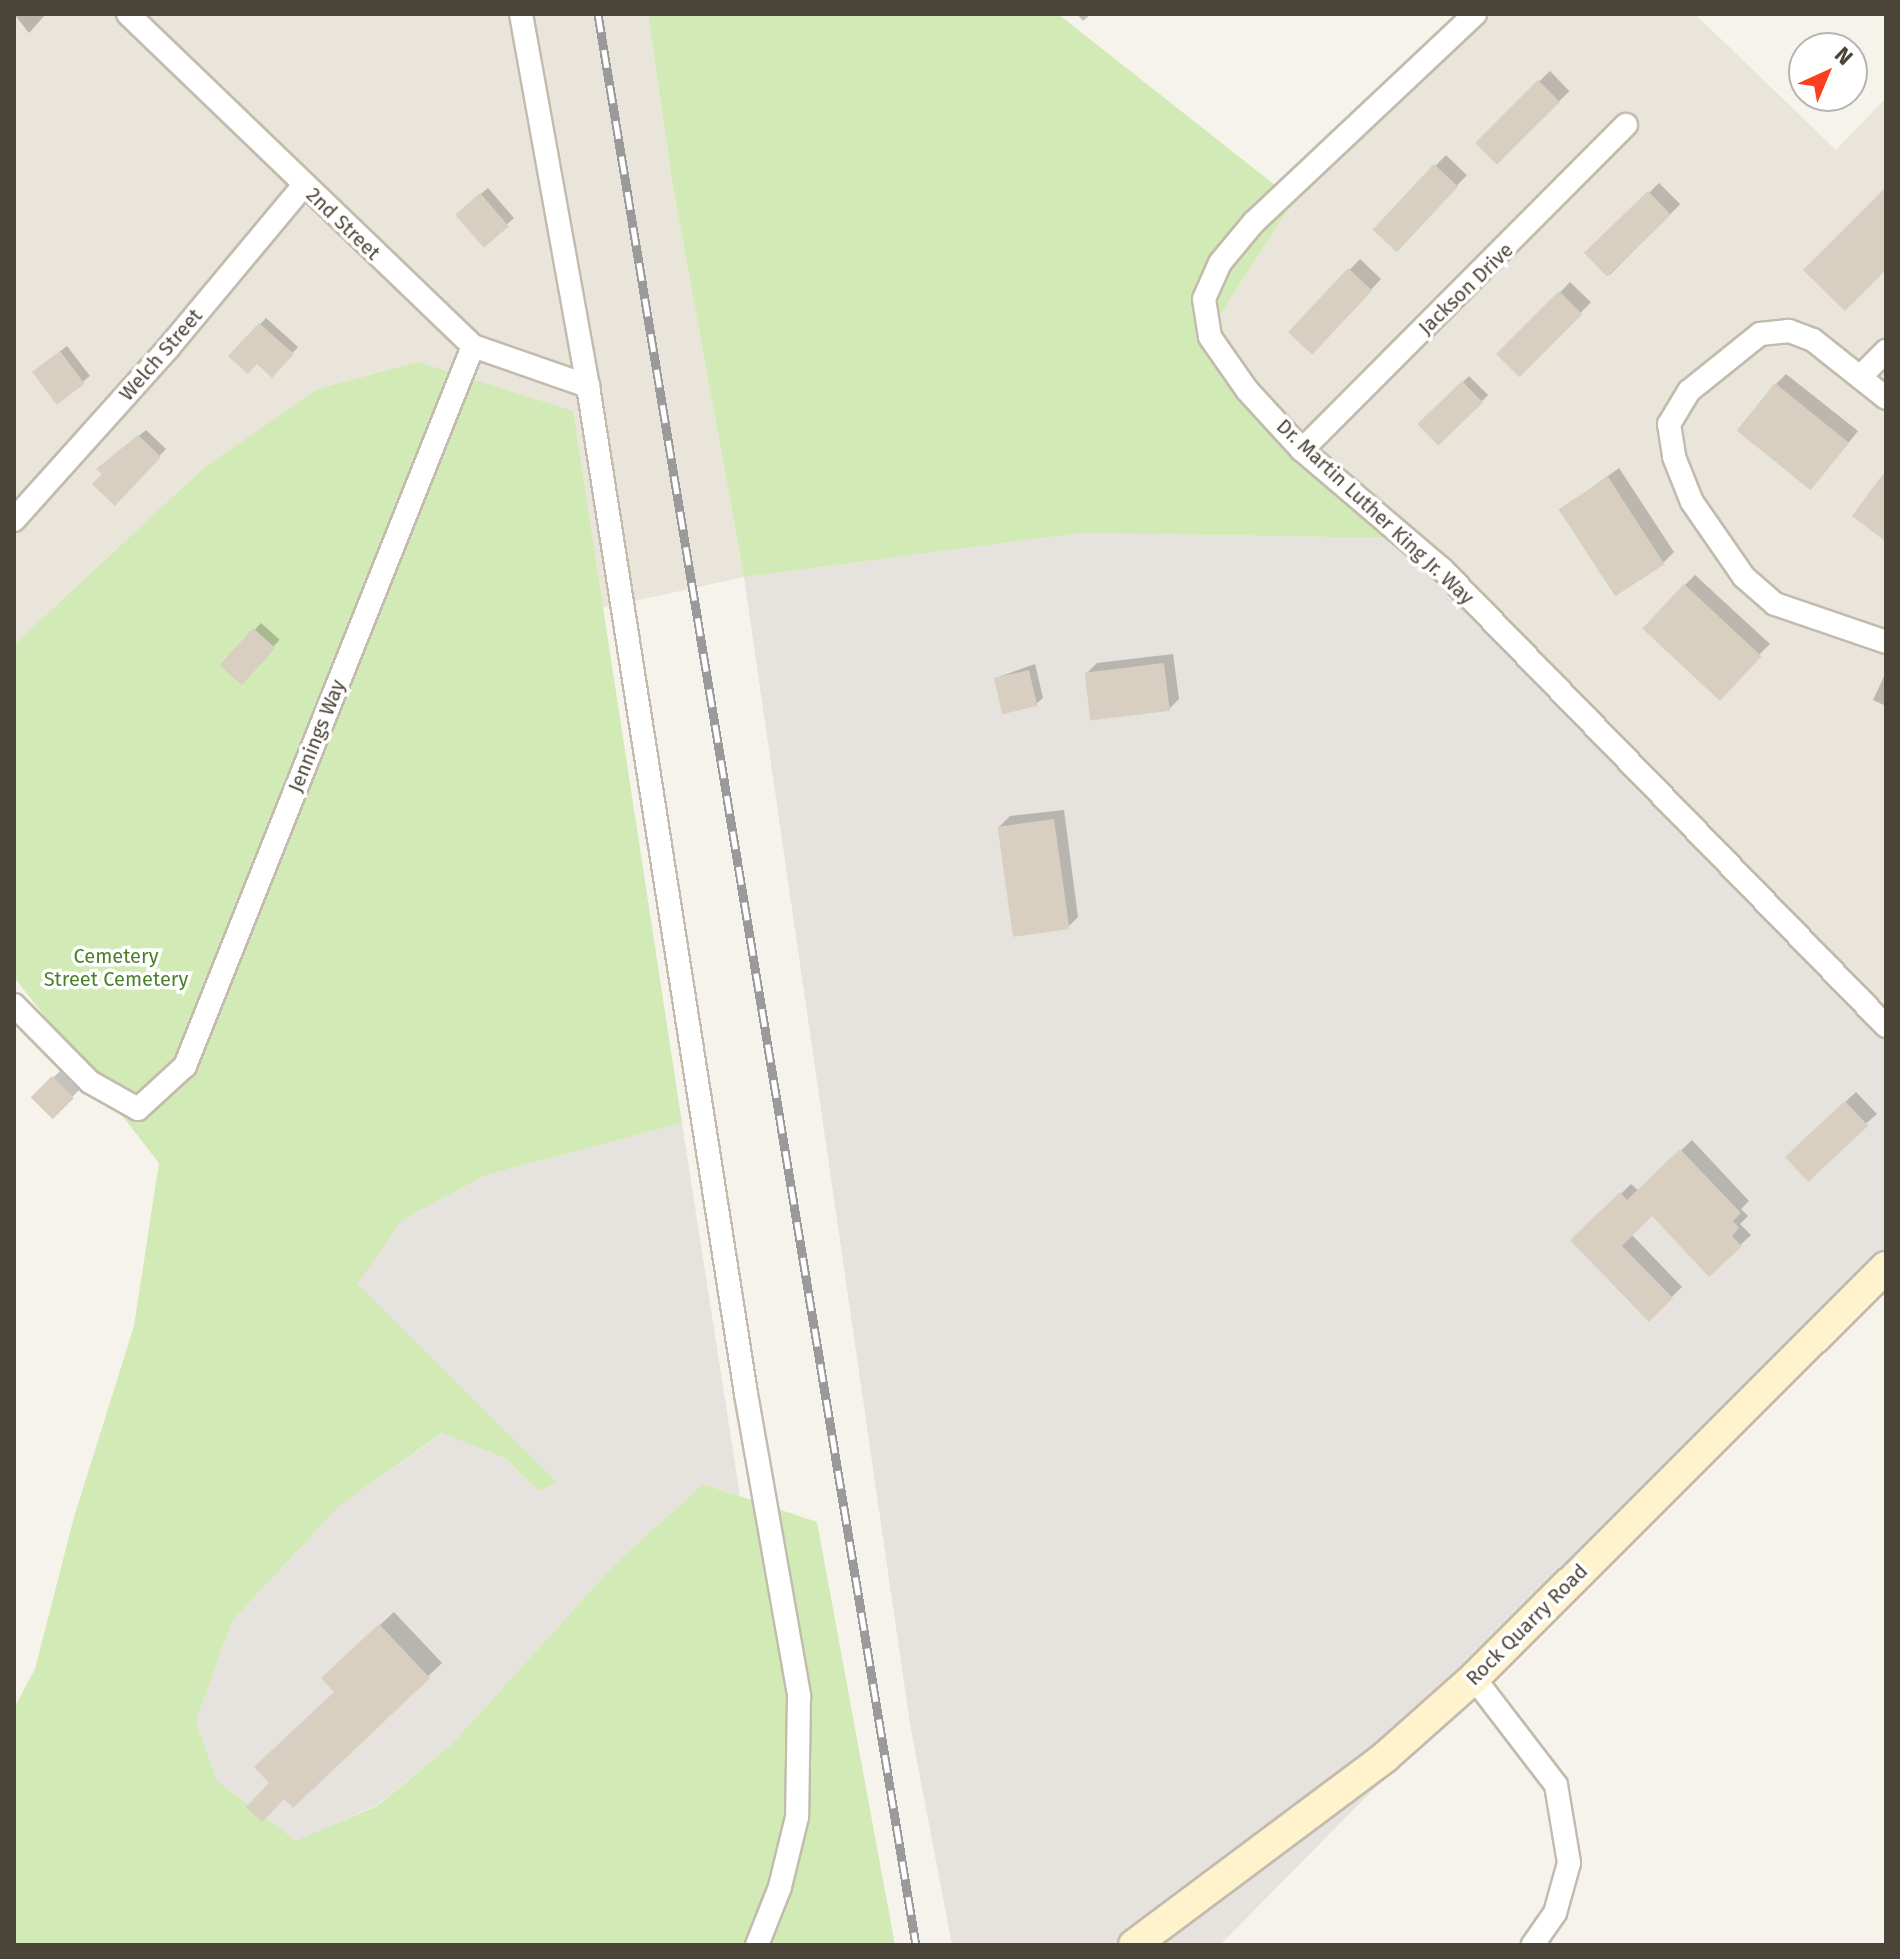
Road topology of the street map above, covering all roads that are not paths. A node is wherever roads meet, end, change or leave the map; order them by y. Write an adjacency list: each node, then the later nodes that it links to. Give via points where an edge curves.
1 (128, 14): 5 (street, 2nd Street)
2 (521, 14): 9 (street)
3 (1475, 14): 11 (street, Dr. Martin Luther King Jr. Way, via 1254,222 1220,263 1204,299 1210,337 1247,390)
4 (1626, 125): 11 (street, Jackson Drive)
5 (303, 186): 6 (street, 2nd Street); 12 (street, Welch Street, via 169,347)
6 (473, 346): 9 (street, 2nd Street); 14 (street, Jennings Way, via 185,1066 138,1109 90,1082)
7 (1886, 351): 8 (street)
8 (1860, 377): 10 (street); 13 (street, via 1813,340 1789,331 1760,334 1689,391 1669,424 1674,457 1692,502 1744,577 1775,604)
9 (588, 386): 18 (street, via 746,1394 799,1696 797,1817 780,1887)
10 (1886, 398)
11 (1302, 450): 15 (street, Dr. Martin Luther King Jr. Way, via 1442,569)
12 (14, 520)
13 (1886, 642)
14 (14, 1005)
15 (1886, 1026)
16 (1886, 1267): 17 (street, Rock Quarry Road)
17 (1474, 1678): 19 (street, Rock Quarry Road, via 1385,1757); 20 (street, via 1556,1785 1569,1863 1555,1913)
18 (757, 1945)
19 (1134, 1945)
20 (1533, 1945)

